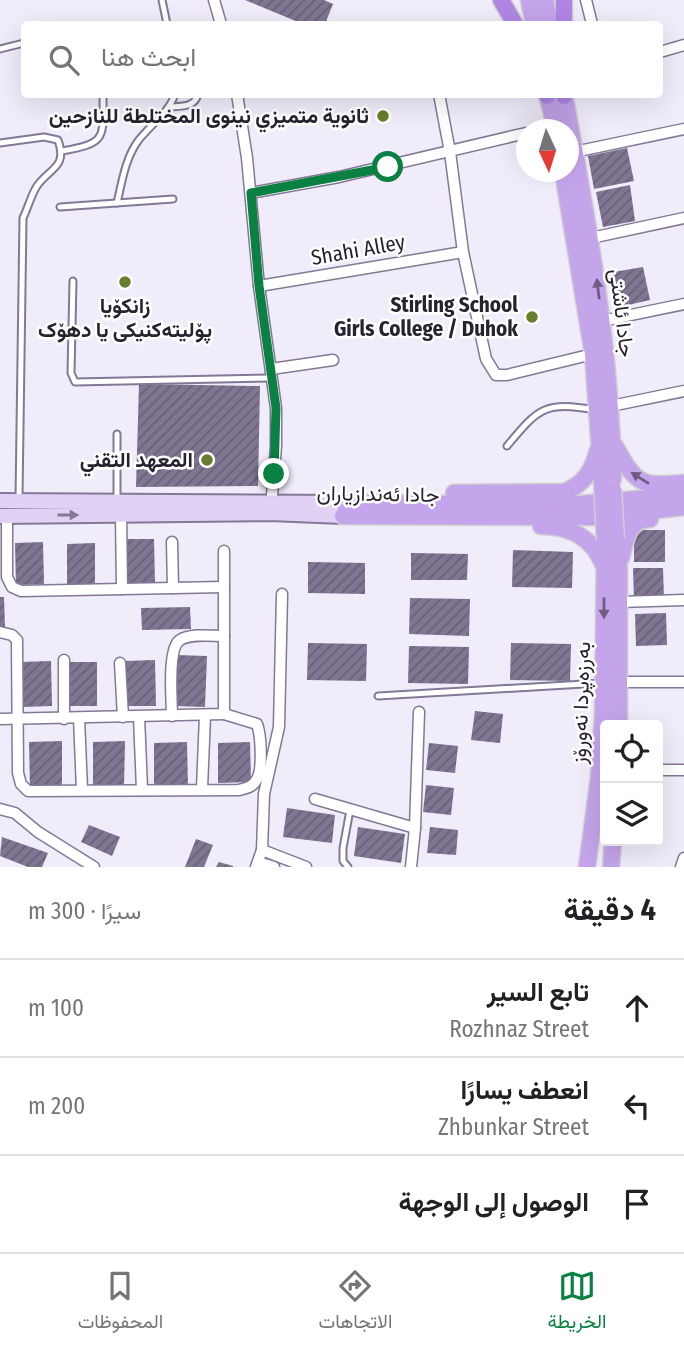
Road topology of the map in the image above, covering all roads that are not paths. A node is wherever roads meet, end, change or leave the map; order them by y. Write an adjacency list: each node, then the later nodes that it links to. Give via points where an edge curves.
1 (162, 0): 8 (lane)
2 (214, 0): 9 (street)
3 (501, 0): 10 (highway)
4 (529, 0): 11 (main road)
5 (545, 0): 12 (main road)
6 (564, 0): 13 (highway)
7 (586, 0): 14 (street)
8 (166, 21)
9 (220, 21)
10 (513, 21)
11 (533, 21)
12 (549, 21)
13 (564, 21)
14 (591, 21)
15 (21, 44): 17 (lane)
16 (684, 45): 18 (street)
17 (0, 49)
18 (663, 51)
19 (103, 98): 32 (lane, via 99,138 89,146)
20 (173, 98): 26 (lane)
21 (197, 98): 26 (lane, via 191,104)
22 (238, 98): 37 (street)
23 (440, 98): 34 (street)
24 (555, 98): 27 (main road, جادا ئاشتی)
25 (557, 98): 28 (main road, جادا ئاشتی)
26 (169, 107): 39 (lane, via 132,151)
27 (552, 119)
28 (564, 119)
29 (684, 129): 33 (street)
30 (516, 136): 34 (street)
31 (0, 143): 32 (lane, via 44,137 58,140)
32 (62, 151): 58 (lane, via 58,166 37,186 23,218)
33 (579, 151)
34 (450, 152): 37 (street); 43 (street)
35 (579, 177): 42 (main road, جادا ئاشتی)
36 (566, 182): 48 (main road, جادا ئاشتی)
37 (251, 193): 45 (street)
38 (173, 200): 39 (lane)
39 (117, 203): 40 (lane)
40 (60, 207)
41 (684, 218): 42 (street)
42 (591, 238): 47 (main road, جادا ئاشتی, one-way to 42)
43 (463, 252): 45 (street, Shahi Alley); 48 (street, via 486,359 496,375)
44 (73, 281): 50 (lane, via 71,373 75,382)
45 (259, 286): 50 (street)
46 (684, 304): 47 (street)
47 (602, 321): 52 (main road, جادا ئاشتی)
48 (593, 354): 52 (main road, جادا ئاشتی)
49 (333, 360): 50 (street)
50 (272, 374): 61 (street, via 276,433)
51 (684, 391): 52 (street)
52 (605, 408): 54 (main road, جادا ئاشتی); 55 (lane, via 543,410 532,416)
53 (117, 434): 60 (lane)
54 (606, 442): 56 (main road, one-way to 54, via 655,485 639,480); 62 (main road, via 586,480 565,492 383,496); 64 (main road, جادا ئاشتی, bridge)
55 (507, 446)
56 (684, 483)
57 (0, 501): 58 (main road, جادا ئەندازیاران)
58 (19, 501): 60 (main road, جادا ئەندازیاران)
59 (679, 505): 62 (main road, جادا ئەندازیاران); 67 (main road, via 633,525)
60 (119, 508): 61 (main road, جادا ئەندازیاران); 63 (main road, جادا ئەندازیاران, one-way to 60); 71 (street)
61 (271, 508): 62 (main road, جادا ئەندازیاران)
62 (343, 509): 67 (main road, via 383,523 562,528 586,539)
63 (3, 516): 68 (street)
64 (610, 540): 67 (main road, بەرزەپردا نەورۆز)
65 (172, 542): 70 (street)
66 (224, 551): 69 (street)
67 (611, 568): 74 (main road, بەرزەپردا نەورۆز); 80 (main road, بەرزەپردا نەورۆز, one-way to 80)
68 (4, 577): 71 (street, via 20,592)
69 (224, 587): 70 (street); 76 (street)
70 (173, 588): 71 (street)
71 (122, 589)
72 (282, 594): 103 (street, via 279,727 264,794)
73 (684, 600): 74 (street)
74 (619, 602): 80 (main road, بەرزەپردا نەورۆز)
75 (0, 632): 91 (street, via 17,640)
76 (225, 636): 83 (street); 84 (street, via 178,640 172,649)
77 (64, 660): 90 (street)
78 (120, 663): 86 (street)
79 (684, 682): 80 (street)
80 (611, 683): 81 (lane); 92 (main road, بەرزەپردا نەورۆز); 112 (main road, بەرزەپردا نەورۆز)
81 (378, 696)
82 (419, 712): 101 (street)
83 (224, 714): 85 (street); 95 (street, via 257,724 261,734 259,777 251,787 239,790)
84 (172, 716): 85 (street); 87 (street)
85 (205, 716): 95 (street)
86 (123, 717): 87 (street); 88 (street)
87 (139, 717): 96 (street)
88 (79, 718): 90 (street); 97 (street)
89 (0, 719): 91 (street)
90 (64, 719): 91 (street)
91 (16, 720): 97 (street, via 21,784 28,791)
92 (618, 720)
93 (684, 770): 94 (street)
94 (663, 771)
95 (202, 788): 96 (street)
96 (142, 789): 97 (street)
97 (82, 790)
98 (314, 799): 100 (street)
99 (0, 809): 107 (street, via 15,813)
100 (350, 809): 101 (street); 110 (lane, via 343,848)
101 (415, 828): 111 (street)
102 (613, 846): 113 (main road)
103 (262, 850): 105 (street); 106 (street)
104 (684, 858): 114 (street)
105 (287, 863): 109 (street)
106 (257, 864): 108 (street)
107 (94, 867)
108 (274, 867)
109 (306, 867)
110 (348, 867)
111 (411, 867)
112 (587, 867)
113 (611, 867)
114 (681, 867)

